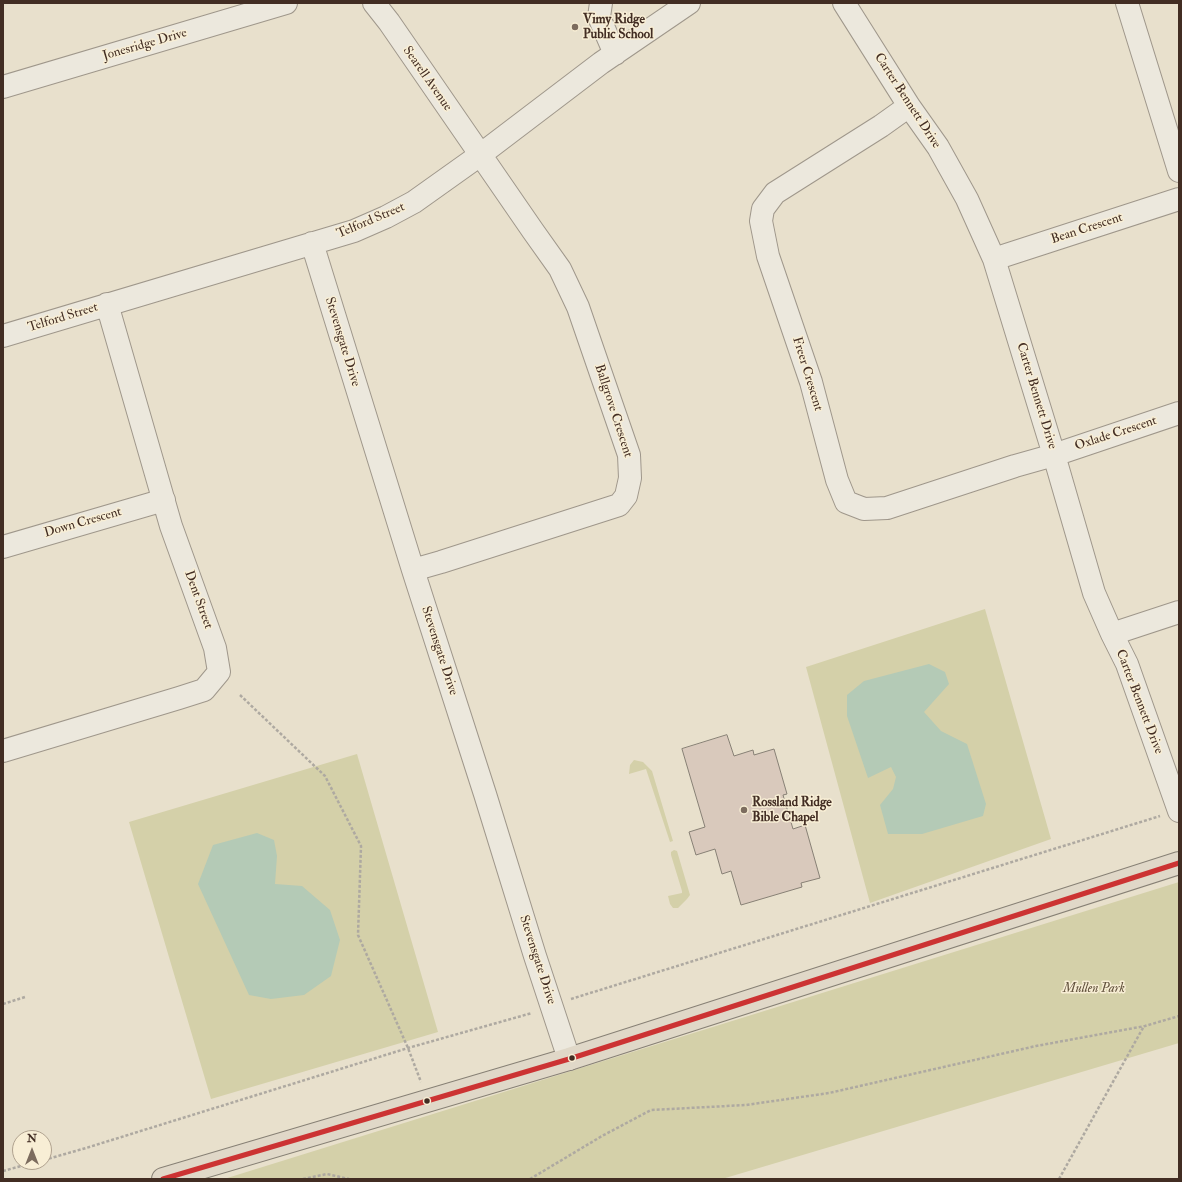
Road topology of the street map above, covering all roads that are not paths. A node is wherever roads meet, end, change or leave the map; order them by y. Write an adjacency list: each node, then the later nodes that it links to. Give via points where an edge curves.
1 (286, 3): 8 (street, Jonesridge Drive)
2 (374, 3): 10 (street, Searell Avenue)
3 (602, 3): 7 (street, via 599,17)
4 (689, 3): 7 (street, Telford Street)
5 (844, 3): 9 (street, Carter Bennett Drive)
6 (1127, 3): 11 (street)
7 (615, 54): 10 (street, Telford Street)
8 (3, 86)
9 (909, 106): 14 (street, Carter Bennett Drive, via 938,147 967,199); 18 (street, Freer Crescent, via 775,193 764,209 761,221 768,256 811,382 837,480 846,502 864,509 887,508)
10 (480, 155): 13 (street, Telford Street, via 414,202 393,213 354,231); 21 (street, Ballgrove Crescent, via 560,269 578,307 629,455 630,478 626,496 619,505)
11 (1179, 171)
12 (1179, 199): 14 (street, Bean Crescent)
13 (312, 243): 15 (street, Telford Street); 21 (street, Stevensgate Drive)
14 (994, 259): 18 (street, Carter Bennett Drive)
15 (108, 304): 16 (street, Telford Street); 19 (street, Dent Street)
16 (3, 336)
17 (1179, 413): 18 (street, Oxlade Crescent)
18 (1054, 455): 23 (street, Carter Bennett Drive, via 1094,593)
19 (164, 500): 20 (street, Down Crescent); 24 (street, Dent Street, via 215,648 219,672 204,690)
20 (3, 547)
21 (413, 570): 27 (street, Stevensgate Drive)
22 (1179, 612): 23 (street)
23 (1112, 634): 25 (street, Carter Bennett Drive, via 1127,664)
24 (3, 751)
25 (1179, 811)
26 (1179, 863): 27 (main road)
27 (570, 1059): 28 (main road)
28 (163, 1179)

